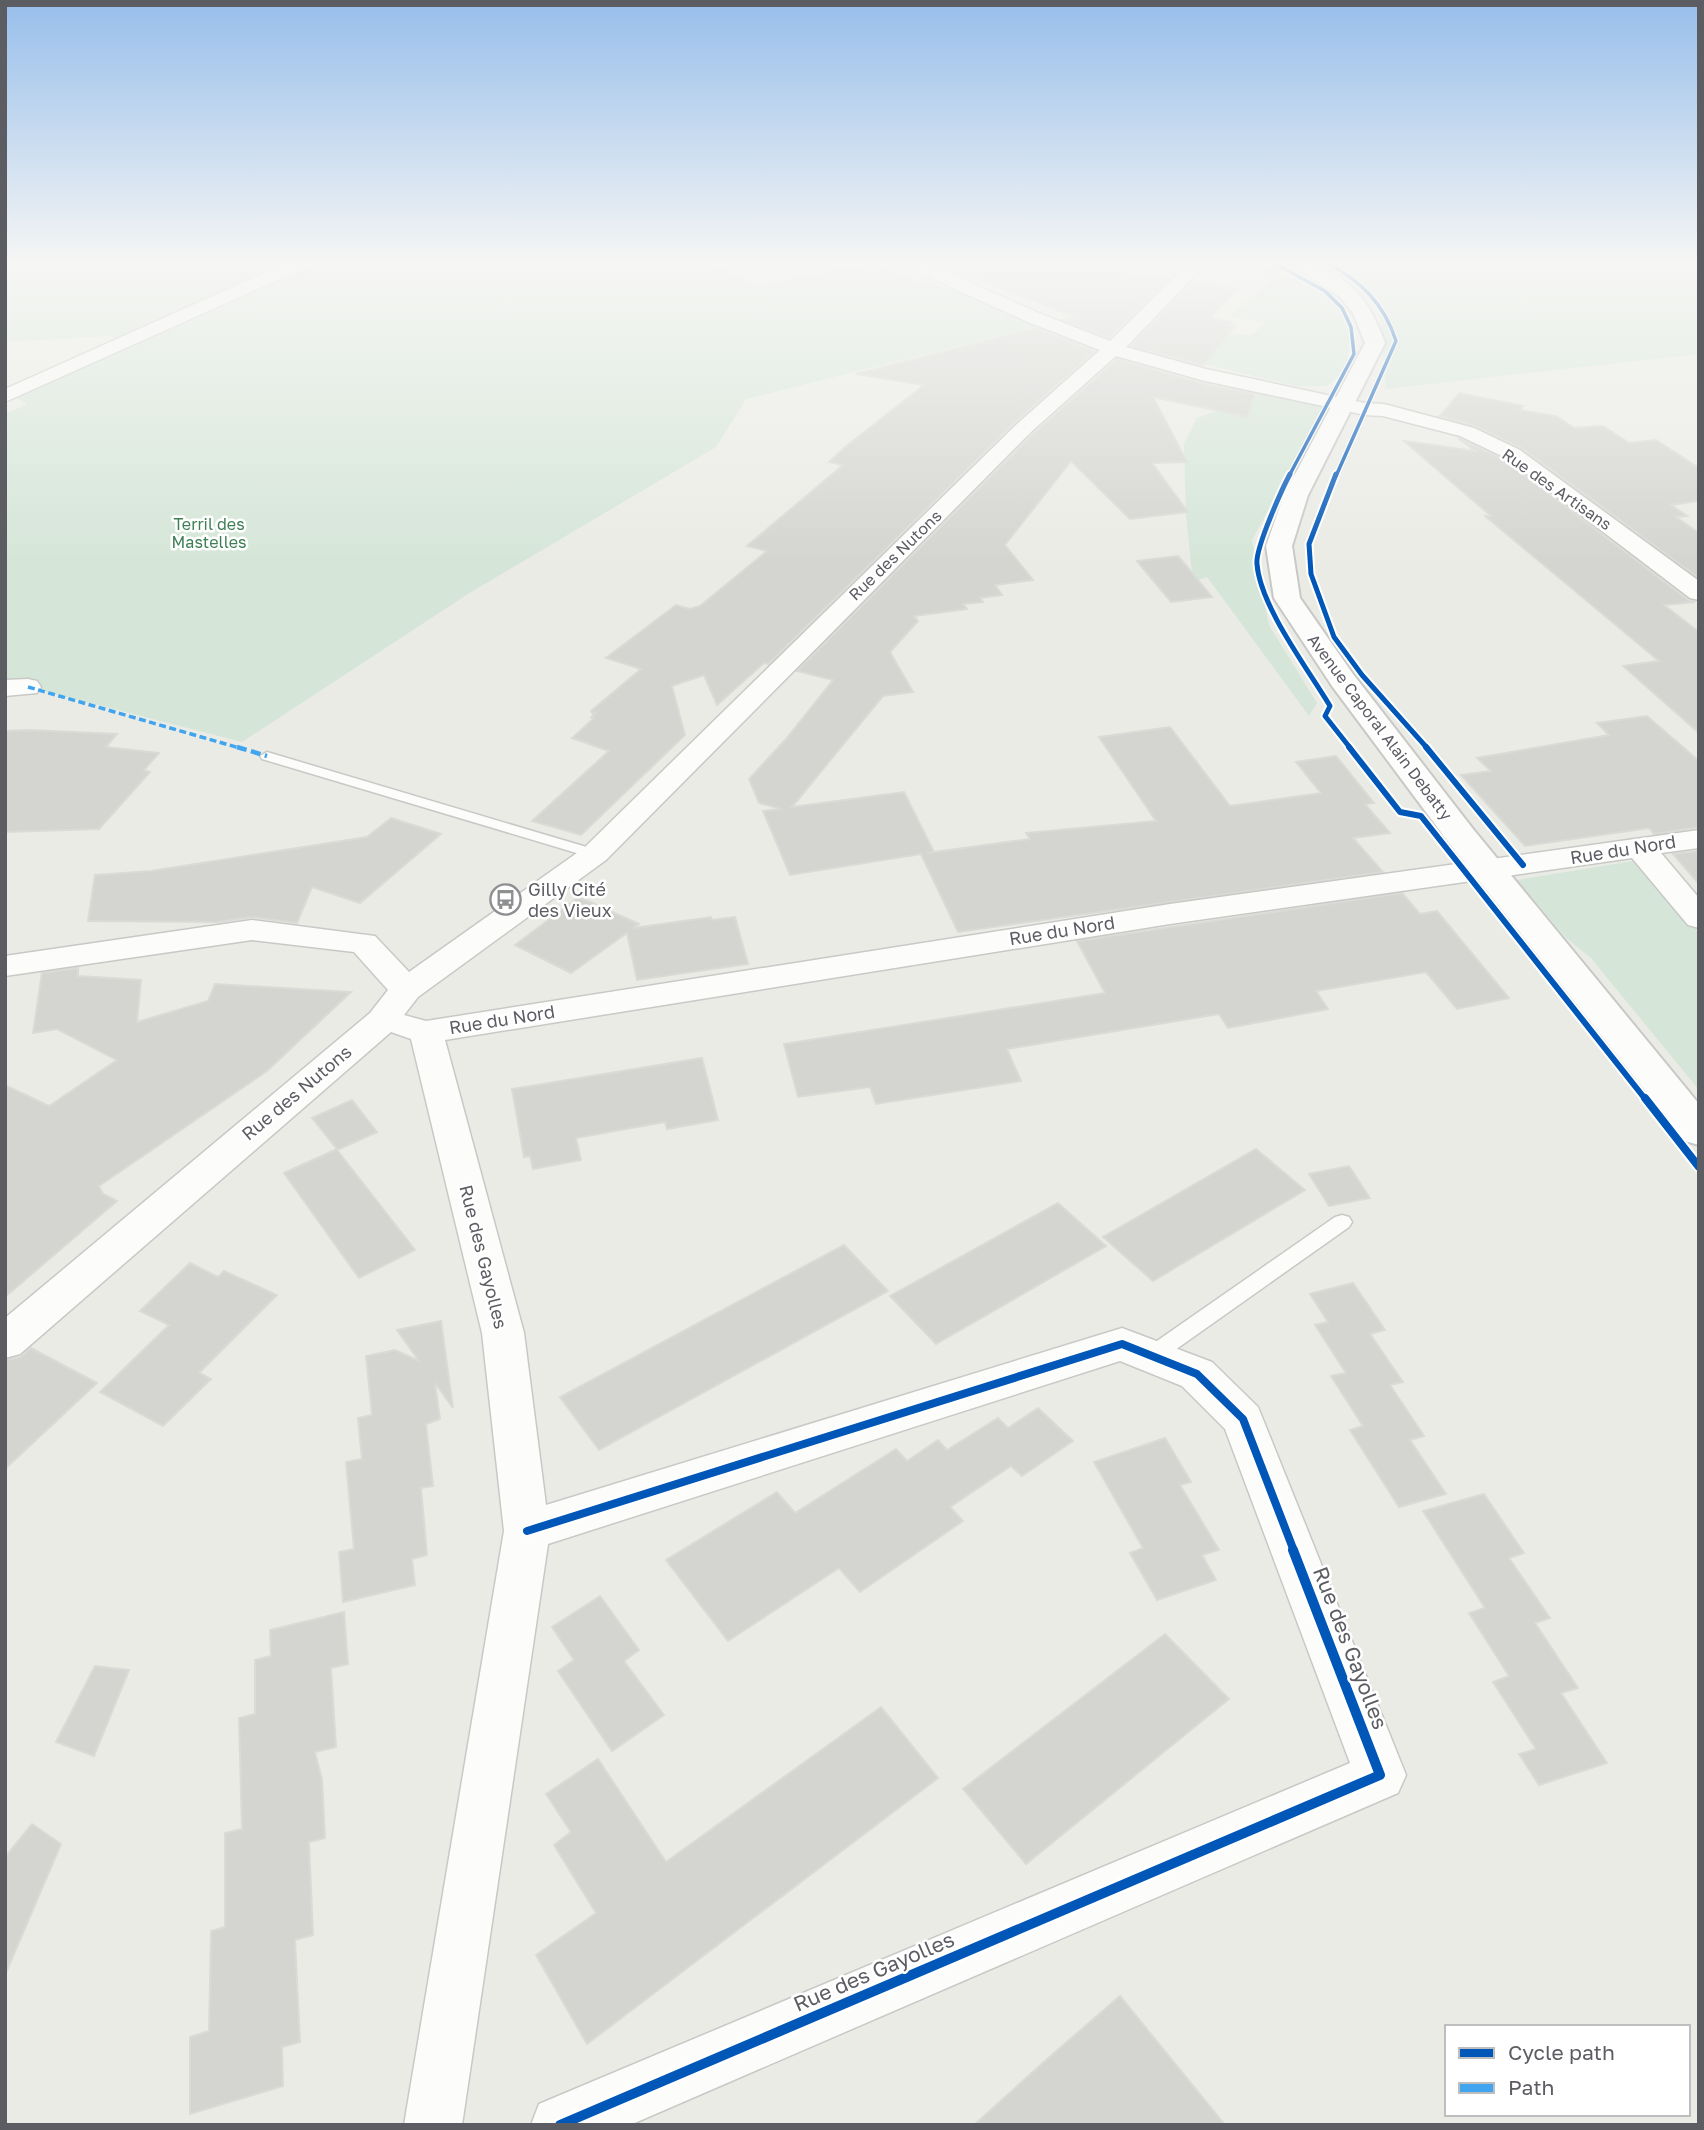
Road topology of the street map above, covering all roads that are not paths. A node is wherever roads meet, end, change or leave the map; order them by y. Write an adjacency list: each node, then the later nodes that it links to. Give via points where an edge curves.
1 (82, 361): 5 (street)
2 (1099, 361): 11 (street, Rue des Nutons, via 1024,428)
3 (1159, 361): 6 (street, Rue des Artisans)
4 (1366, 361): 6 (main road, Avenue Caporal Alain Debatty)
5 (5, 396)
6 (1344, 404): 7 (street, Rue des Artisans, via 1467,432 1513,454); 12 (main road, Avenue Caporal Alain Debatty, via 1296,495 1279,546 1287,598 1342,680)
7 (1699, 593)
8 (267, 755): 11 (lane)
9 (1699, 839): 10 (street, Rue du Nord)
10 (1640, 848): 12 (street, Rue du Nord); 13 (street)
11 (595, 854): 15 (street, Rue des Nutons)
12 (1488, 871): 16 (street, Rue du Nord, via 1170,914); 17 (main road, Avenue Caporal Alain Debatty)
13 (1699, 918)
14 (5, 966): 15 (street, via 252,930 364,943)
15 (394, 1005): 16 (street); 19 (street, Rue des Nutons)
16 (426, 1032): 21 (street, Rue des Gayolles, via 503,1333)
17 (1699, 1131)
18 (1342, 1222): 20 (lane)
19 (5, 1342)
20 (1151, 1356): 21 (street, Rue des Gayolles, via 1122,1344); 23 (street, Rue des Gayolles, via 1196,1374 1243,1419 1380,1775)
21 (527, 1531): 22 (street, Rue des Gayolles)
22 (433, 2125)
23 (560, 2125)

